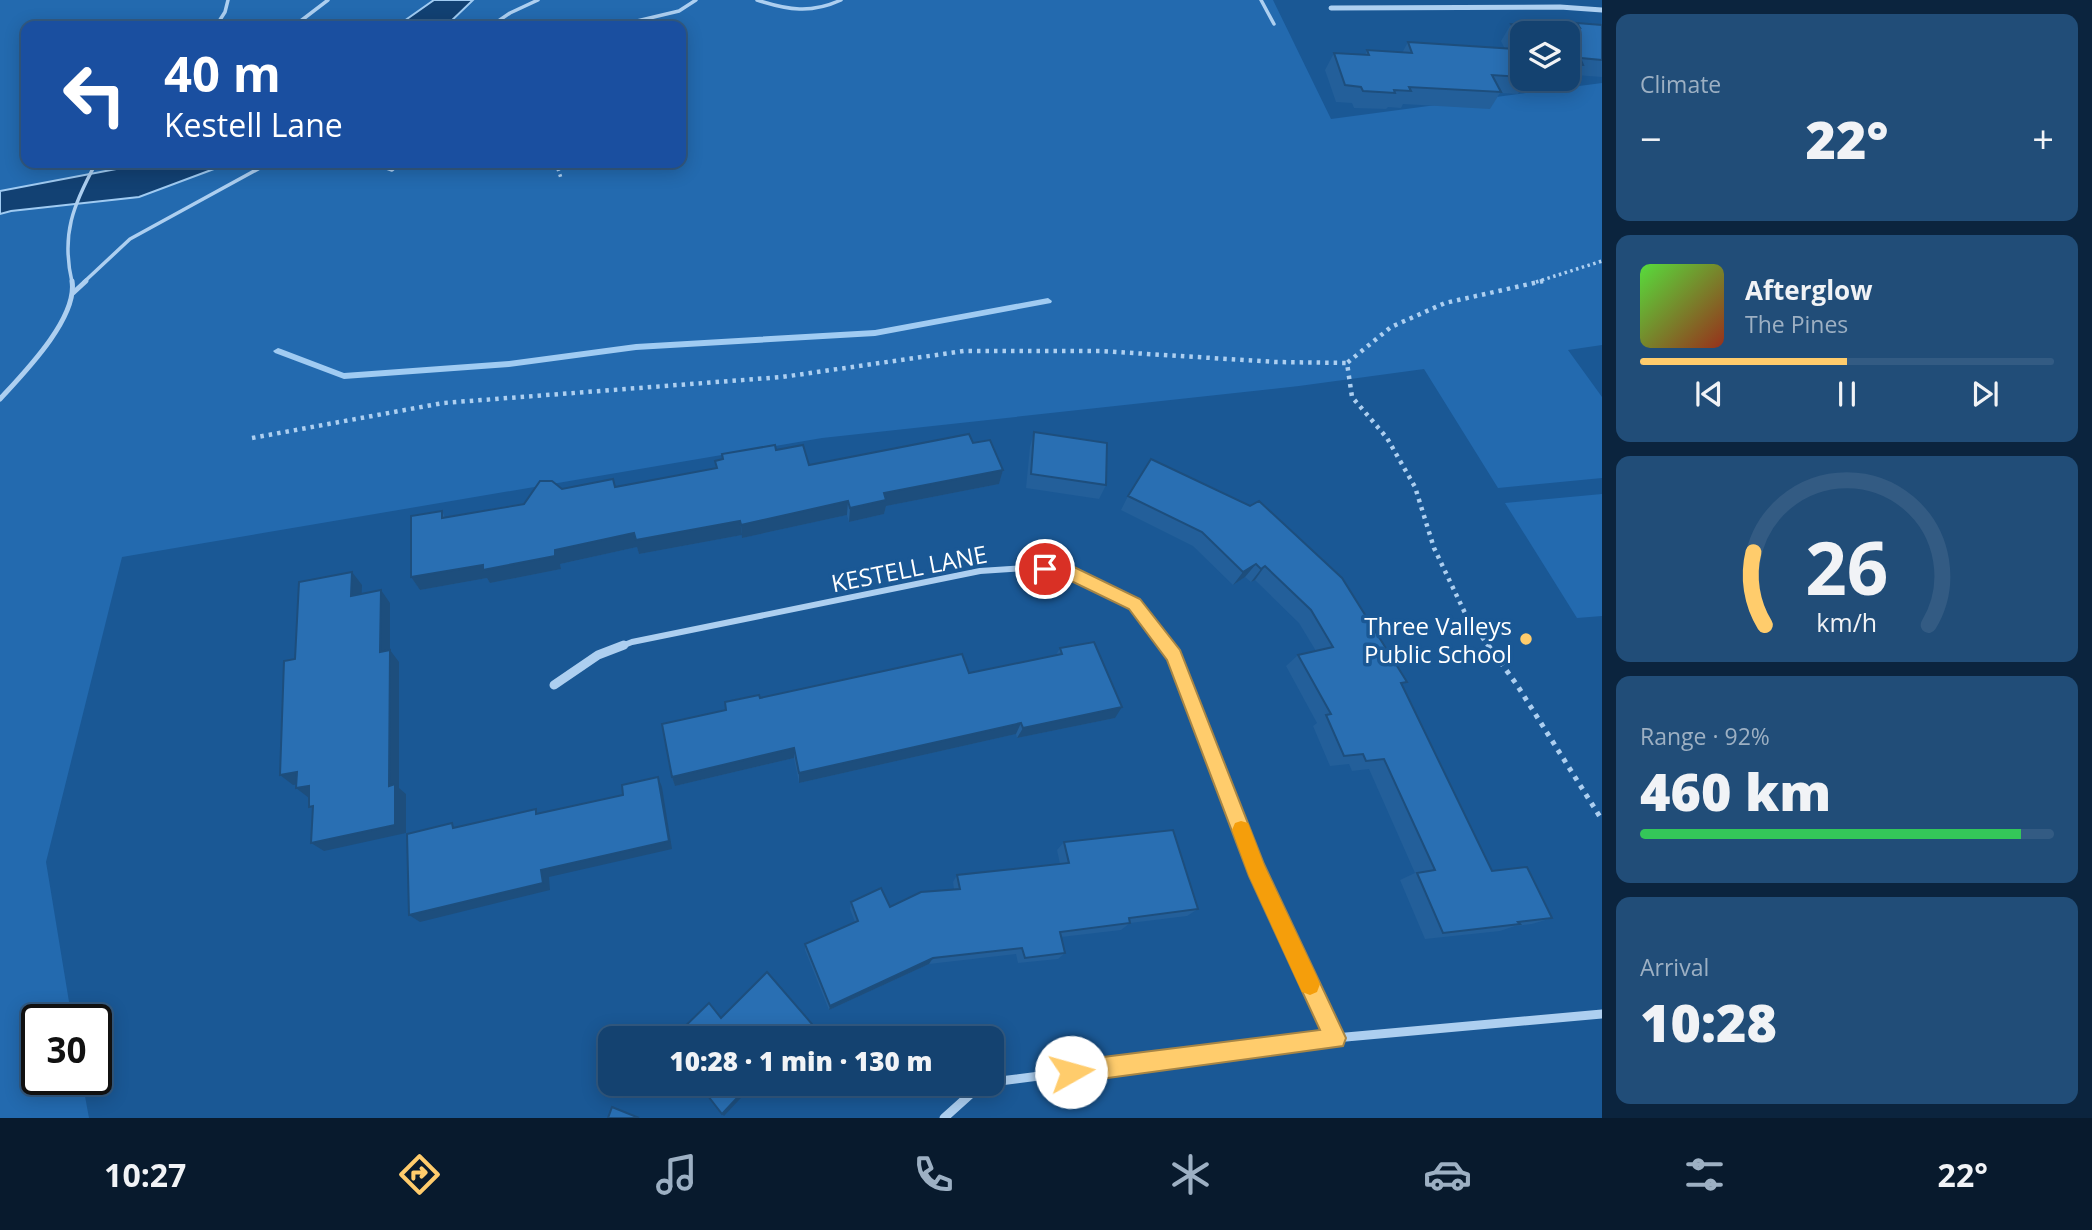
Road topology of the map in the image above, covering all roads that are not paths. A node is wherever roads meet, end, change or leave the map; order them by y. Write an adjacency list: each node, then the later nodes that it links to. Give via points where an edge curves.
1 (228, 0): 12 (lane)
2 (318, 0): 10 (lane)
3 (328, 0): 10 (lane)
4 (537, 0): 14 (lane)
5 (696, 0): 15 (lane)
6 (757, 0): 7 (lane, via 799,12 817,11)
7 (841, 0)
8 (1261, 0): 16 (lane)
9 (1331, 8): 11 (street)
10 (316, 9): 13 (lane)
11 (1602, 10)
12 (219, 21)
13 (300, 21)
14 (500, 21)
15 (640, 21)
16 (1274, 24)
17 (93, 168): 19 (lane, via 71,222 66,253)
18 (260, 168): 19 (lane, via 130,239)
19 (73, 293): 20 (lane, via 57,327)
20 (0, 399)
21 (554, 685): 23 (street, KESTELL LANE, via 598,654 632,642 980,571 1065,570 1134,604 1174,656 1256,869)
22 (1602, 1014): 23 (street)
23 (1335, 1038): 24 (street)
24 (1004, 1080)
25 (969, 1096): 26 (street)
26 (944, 1118)

